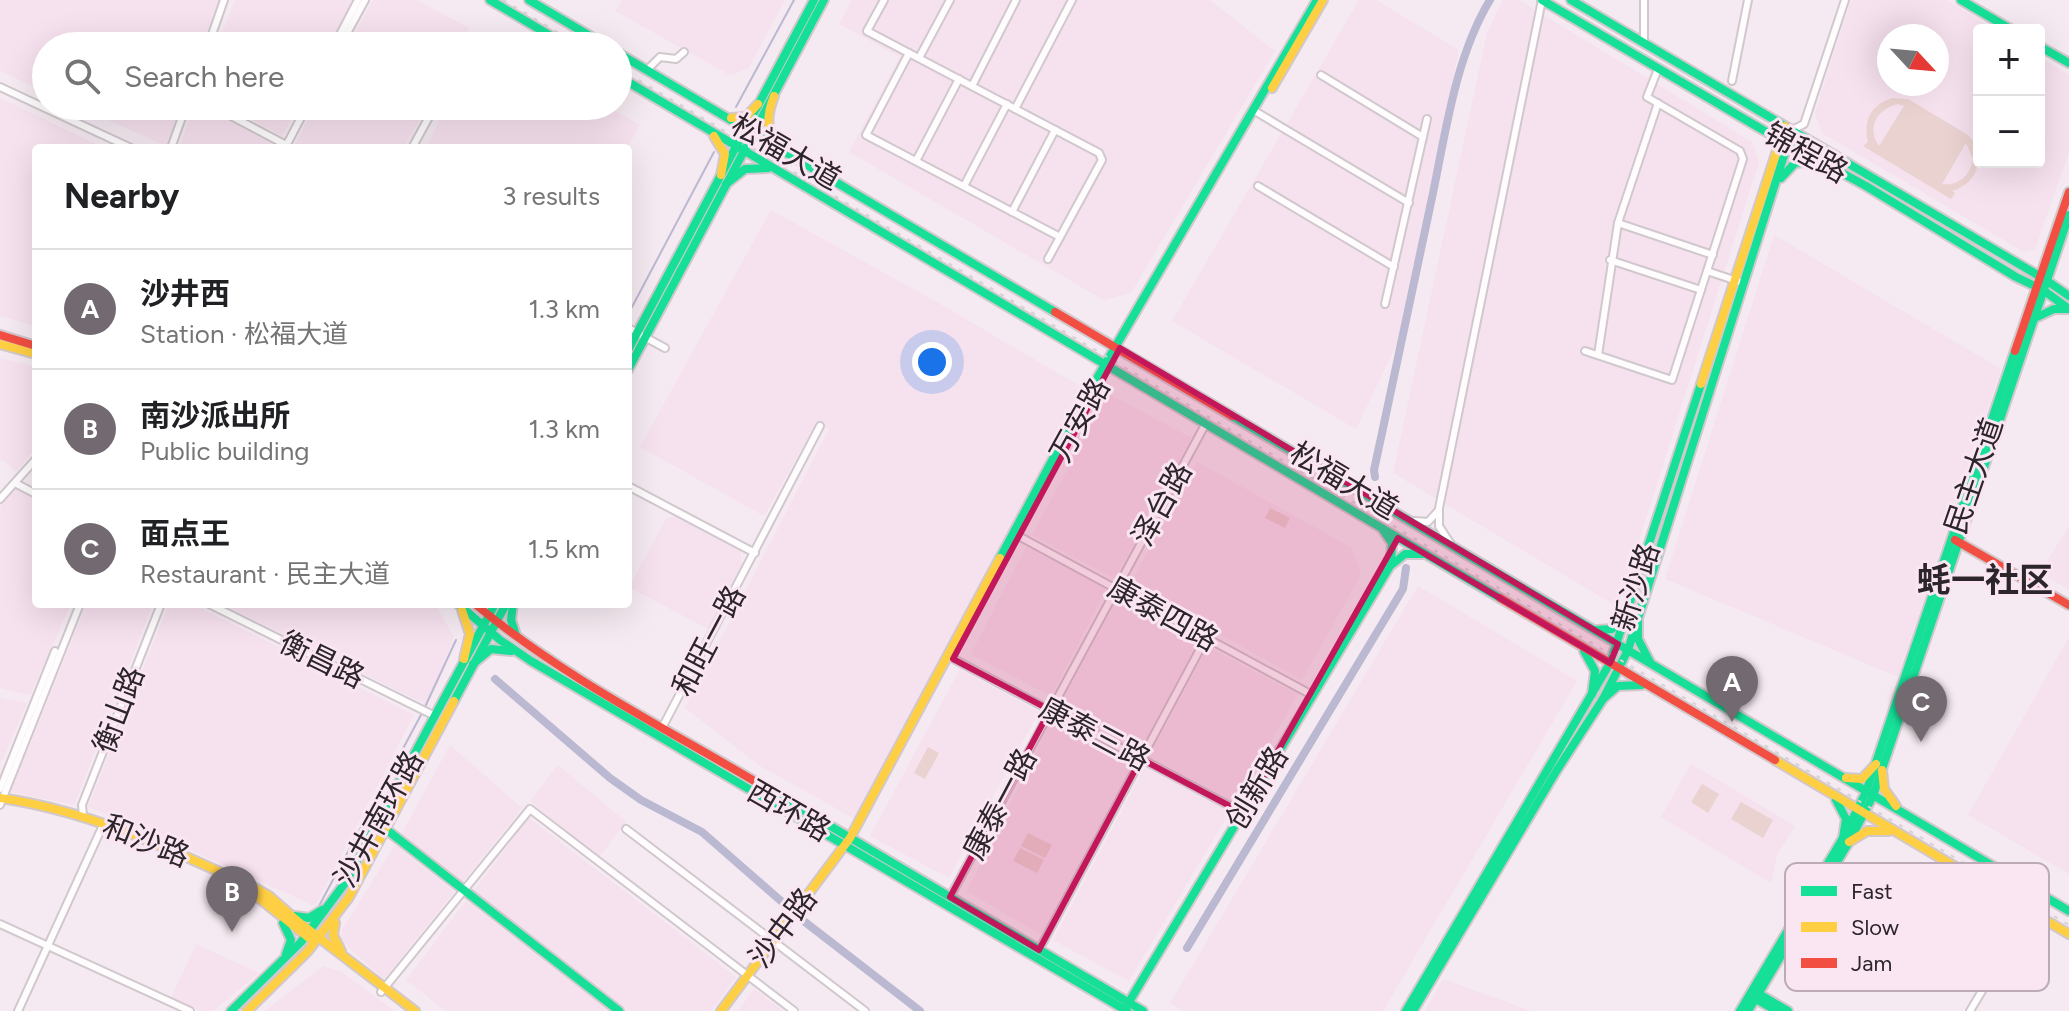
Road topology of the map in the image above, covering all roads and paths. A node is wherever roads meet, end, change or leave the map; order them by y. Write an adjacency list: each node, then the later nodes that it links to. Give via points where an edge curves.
1 (224, 0): 21 (street)
2 (358, 0): 22 (street)
3 (365, 0): 23 (street)
4 (490, 0): 24 (main road)
5 (529, 0): 25 (main road)
6 (814, 0): 44 (main road)
7 (824, 0): 41 (main road)
8 (884, 0): 29 (street, via 867,31)
9 (950, 0): 30 (street)
10 (1016, 0): 39 (street)
11 (1072, 0): 46 (street)
12 (1317, 0): 47 (main road, 万安路)
13 (1323, 0): 47 (main road, 万安路)
14 (1542, 0): 33 (main road, 锦程路); 121 (street)
15 (1571, 0): 26 (main road, 锦程路)
16 (1644, 0): 26 (street)
17 (1748, 0): 37 (street)
18 (1845, 0): 56 (street, via 1804,124)
19 (1961, 0): 20 (main road)
20 (2002, 24)
21 (213, 32)
22 (343, 32)
23 (346, 32)
24 (544, 32)
25 (583, 32)
26 (1644, 43): 56 (main road, 锦程路)
27 (2045, 49): 32 (main road)
28 (684, 52): 34 (street, via 676,59 660,57)
29 (909, 53): 30 (street); 69 (street, via 866,135)
30 (919, 58): 36 (street)
31 (632, 61): 34 (main road, 松福大道)
32 (2069, 63)
33 (1658, 69): 43 (street, via 1647,97); 58 (main road, 锦程路)
34 (647, 70): 48 (main road, 松福大道)
35 (1321, 75): 60 (street)
36 (959, 79): 39 (street); 69 (street)
37 (1732, 81)
38 (632, 84): 55 (main road, 松福大道)
39 (972, 86): 45 (street)
40 (0, 87): 42 (street)
41 (774, 96): 59 (main road); 68 (main road, via 768,129)
42 (32, 102)
43 (1658, 103): 82 (street); 84 (street, via 1740,151 1743,159)
44 (758, 104): 48 (main road, via 746,117); 59 (main road)
45 (1007, 104): 46 (street); 75 (street)
46 (1015, 109): 57 (street)
47 (1255, 111): 79 (street); 107 (main road, 万安路)
48 (723, 115): 59 (main road, 松福大道)
49 (1427, 119): 60 (street)
50 (71, 120): 62 (street)
51 (181, 120): 63 (street)
52 (237, 120): 64 (street)
53 (298, 120): 65 (street)
54 (427, 120): 66 (street)
55 (706, 128): 67 (main road, 松福大道); 73 (main road, via 724,151)
56 (1788, 128): 61 (main road, 新沙路); 89 (main road, 锦程路)
57 (1055, 130): 80 (street); 83 (street, via 1099,153 1102,160)
58 (1764, 130): 61 (main road, 锦程路); 71 (main road, via 1774,147)
59 (750, 131): 67 (main road); 68 (main road, 松福大道)
60 (1423, 137): 79 (street)
61 (1784, 141): 70 (main road, 锦程路); 71 (main road, 新沙路); 77 (main road, 新沙路)
62 (122, 144)
63 (172, 144)
64 (280, 144)
65 (285, 144)
66 (414, 144)
67 (740, 149): 72 (main road, 松福大道); 73 (main road); 74 (main road)
68 (786, 152): 107 (main road, 松福大道)
69 (916, 161): 75 (street)
70 (1819, 161): 77 (main road, via 1787,167); 91 (main road, 锦程路)
71 (1773, 163): 93 (main road, 新沙路)
72 (774, 169): 74 (main road, via 748,167); 113 (main road, 松福大道)
73 (721, 175): 103 (main road)
74 (726, 184): 103 (main road)
75 (964, 186): 80 (street)
76 (1258, 186): 88 (street)
77 (1773, 188): 93 (main road, 新沙路)
78 (2069, 192): 87 (main road, 民主大道)
79 (1409, 203): 88 (street)
80 (1012, 212): 83 (street)
81 (2069, 215): 87 (main road, 民主大道)
82 (1618, 223): 84 (street); 86 (street)
83 (1060, 237): 85 (street)
84 (1713, 255): 90 (street)
85 (1048, 259)
86 (1610, 260): 95 (street); 111 (street)
87 (2050, 261): 89 (main road); 92 (main road, 民主大道); 96 (main road)
88 (1394, 267): 97 (street)
89 (2023, 267): 92 (main road, 锦程路)
90 (1707, 271): 93 (street); 95 (street)
91 (2016, 277): 94 (main road, 锦程路); 98 (main road, via 2027,289)
92 (2044, 278): 94 (main road, 民主大道); 96 (main road, 锦程路)
93 (1739, 281): 132 (main road, 新沙路); 143 (main road, 新沙路)
94 (2040, 289): 98 (main road, 民主大道); 99 (main road, 锦程路); 100 (main road, 民主大道)
95 (1701, 290): 111 (street, via 1672,380)
96 (2066, 294)
97 (1385, 304)
98 (2031, 306): 125 (main road, 民主大道)
99 (2069, 309): 100 (main road)
100 (2034, 318): 125 (main road, 民主大道)
101 (632, 330): 103 (street)
102 (0, 335): 105 (main road)
103 (641, 335): 106 (main road); 108 (street); 112 (main road)
104 (0, 344): 110 (main road)
105 (32, 345)
106 (632, 345)
107 (1118, 347): 113 (main road, 万安路); 122 (main road, 松福大道)
108 (665, 348)
109 (1585, 351): 111 (street)
110 (32, 353)
111 (1598, 355)
112 (632, 359)
113 (1108, 365): 114 (main road, 松福大道); 124 (main road, 万安路)
114 (1206, 423): 123 (main road, 松福大道); 130 (street, 泽台路)
115 (820, 426): 127 (street, 和旺一路)
116 (32, 464): 117 (street)
117 (15, 483): 119 (street); 120 (street)
118 (632, 488): 127 (street)
119 (32, 492)
120 (0, 499)
121 (1439, 508): 122 (street, via 1428,522); 126 (street, via 1439,526)
122 (1408, 519): 126 (main road, 松福大道)
123 (1381, 527): 128 (main road, 松福大道); 129 (main road, via 1392,543)
124 (1016, 534): 130 (street, 康泰四路); 152 (main road, 万安路)
125 (1956, 541): 131 (main road); 165 (main road, 民主大道)
126 (1452, 546): 144 (main road, 松福大道)
127 (755, 553): 163 (street, 和旺一路)
128 (1426, 554): 129 (main road, via 1406,553); 148 (main road, 松福大道)
129 (1390, 566): 159 (main road, 创新路)
130 (1116, 588): 147 (street, 康泰四路); 161 (street, 泽台路)
131 (2069, 605)
132 (1630, 606): 144 (main road, via 1612,629); 149 (main road, 新沙路)
133 (76, 608): 169 (street)
134 (159, 608): 173 (street, 衡山路, via 82,805)
135 (217, 608): 162 (street, 衡昌路)
136 (460, 608): 153 (main road, via 470,634)
137 (462, 608): 145 (main road, 西环路)
138 (480, 608): 142 (main road, 西环路)
139 (494, 608): 142 (main road, 沙井南环路)
140 (502, 608): 142 (main road, 沙井南环路)
141 (513, 608): 146 (main road, via 511,624)
142 (492, 619): 145 (main road, 沙井南环路); 146 (main road, 西环路)
143 (1638, 620): 150 (main road, 新沙路); 155 (main road, via 1641,647)
144 (1589, 627): 149 (main road, 松福大道)
145 (487, 629): 151 (main road, 西环路); 153 (main road, 沙井南环路)
146 (519, 638): 163 (main road, 西环路)
147 (1206, 638): 159 (street, 康泰四路); 164 (street)
148 (1577, 642): 154 (main road, 松福大道); 158 (main road, via 1594,665)
149 (1618, 644): 150 (main road, 松福大道); 154 (main road, 新沙路)
150 (1628, 650): 155 (main road, 松福大道); 156 (main road, 新沙路)
151 (520, 654): 153 (main road, via 496,648); 179 (main road, 西环路)
152 (950, 657): 161 (street, 康泰三路); 179 (main road, 万安路)
153 (468, 662): 162 (main road, 沙井南环路); 176 (main road, 沙井南环路)
154 (1610, 663): 156 (main road, 松福大道); 158 (main road, 新沙路)
155 (1656, 667): 166 (main road, 松福大道)
156 (1620, 669): 157 (main road, 松福大道); 160 (main road, 新沙路)
157 (1647, 686): 160 (main road, via 1618,686); 167 (main road, 松福大道)
158 (1592, 694): 219 (main road, 新沙路)
159 (1312, 695): 171 (main road, 创新路)
160 (1603, 699): 220 (main road, 新沙路)
161 (1050, 710): 164 (street, 康泰三路); 185 (street, 康泰一路)
162 (427, 712): 184 (main road, 沙井南环路)
163 (662, 728): 179 (main road, 西环路)
164 (1141, 759): 171 (street, 康泰三路); 199 (street)
165 (1879, 767): 166 (main road, via 1862,779); 168 (main road, 民主大道); 172 (main road, via 1887,795)
166 (1840, 776): 168 (main road, 松福大道)
167 (1828, 792): 170 (main road, 松福大道); 178 (main road, via 1845,813)
168 (1870, 794): 170 (main road, 民主大道); 172 (main road, 松福大道)
169 (1, 799): 173 (main road, 和沙路); 174 (main road, 和沙路)
170 (1861, 812): 177 (main road, 松福大道); 178 (main road, 民主大道)
171 (1243, 813): 206 (main road, 创新路)
172 (1904, 814): 182 (main road, 松福大道)
173 (83, 816): 174 (main road, 和沙路)
174 (103, 825): 188 (main road, 和沙路, via 253,892); 190 (main road, 和沙路, via 255,888); 198 (street)
175 (626, 829): 197 (street)
176 (387, 830): 183 (main road); 189 (main road, 沙井南环路)
177 (1895, 832): 178 (main road, via 1868,829); 181 (main road, 松福大道)
178 (1846, 840): 180 (main road, 民主大道)
179 (850, 842): 185 (main road, 西环路); 197 (main road, 沙中路); 206 (main road, 西环路)
180 (1832, 863)
181 (1948, 863)
182 (1987, 863)
183 (464, 890): 202 (street, via 530,809); 203 (street); 213 (main road)
184 (339, 892): 190 (main road, via 315,916); 193 (main road, 沙井南环路)
185 (950, 897): 199 (main road, 西环路)
186 (2049, 899): 187 (main road, 松福大道)
187 (2069, 911)
188 (276, 912): 193 (main road, 和沙路); 201 (main road, via 291,940)
189 (340, 912): 195 (main road, 沙井南环路); 200 (main road, via 333,935)
190 (291, 915): 193 (main road, 和沙路)
191 (2049, 922): 194 (main road, 松福大道)
192 (0, 924): 198 (street)
193 (308, 934): 195 (main road, 和沙路); 201 (main road, 沙井南环路)
194 (2069, 934)
195 (318, 940): 200 (main road); 203 (main road); 210 (main road, 沙井南环路)
196 (1785, 942): 205 (main road, 民主大道)
197 (776, 943): 202 (main road, 沙中路); 217 (street)
198 (48, 946): 207 (street); 208 (street)
199 (1039, 950): 206 (main road, 西环路)
200 (345, 958): 203 (main road)
201 (283, 961): 209 (main road, 沙井南环路)
202 (750, 977): 214 (main road, 沙中路); 215 (main road, 沙中路); 216 (street)
203 (383, 990): 211 (main road); 212 (main road)
204 (1982, 991): 225 (street)
205 (1754, 994): 221 (main road, 民主大道); 222 (main road, 民主大道); 223 (main road); 224 (main road)
206 (1125, 1009): 218 (main road, 西环路)
207 (18, 1011)
208 (190, 1011)
209 (231, 1011)
210 (247, 1011)
211 (406, 1011)
212 (415, 1011)
213 (619, 1011)
214 (721, 1011)
215 (727, 1011)
216 (794, 1011)
217 (865, 1011)
218 (1143, 1011)
219 (1406, 1011)
220 (1413, 1011)
221 (1740, 1011)
222 (1748, 1011)
223 (1777, 1011)
224 (1788, 1011)
225 (1970, 1011)

